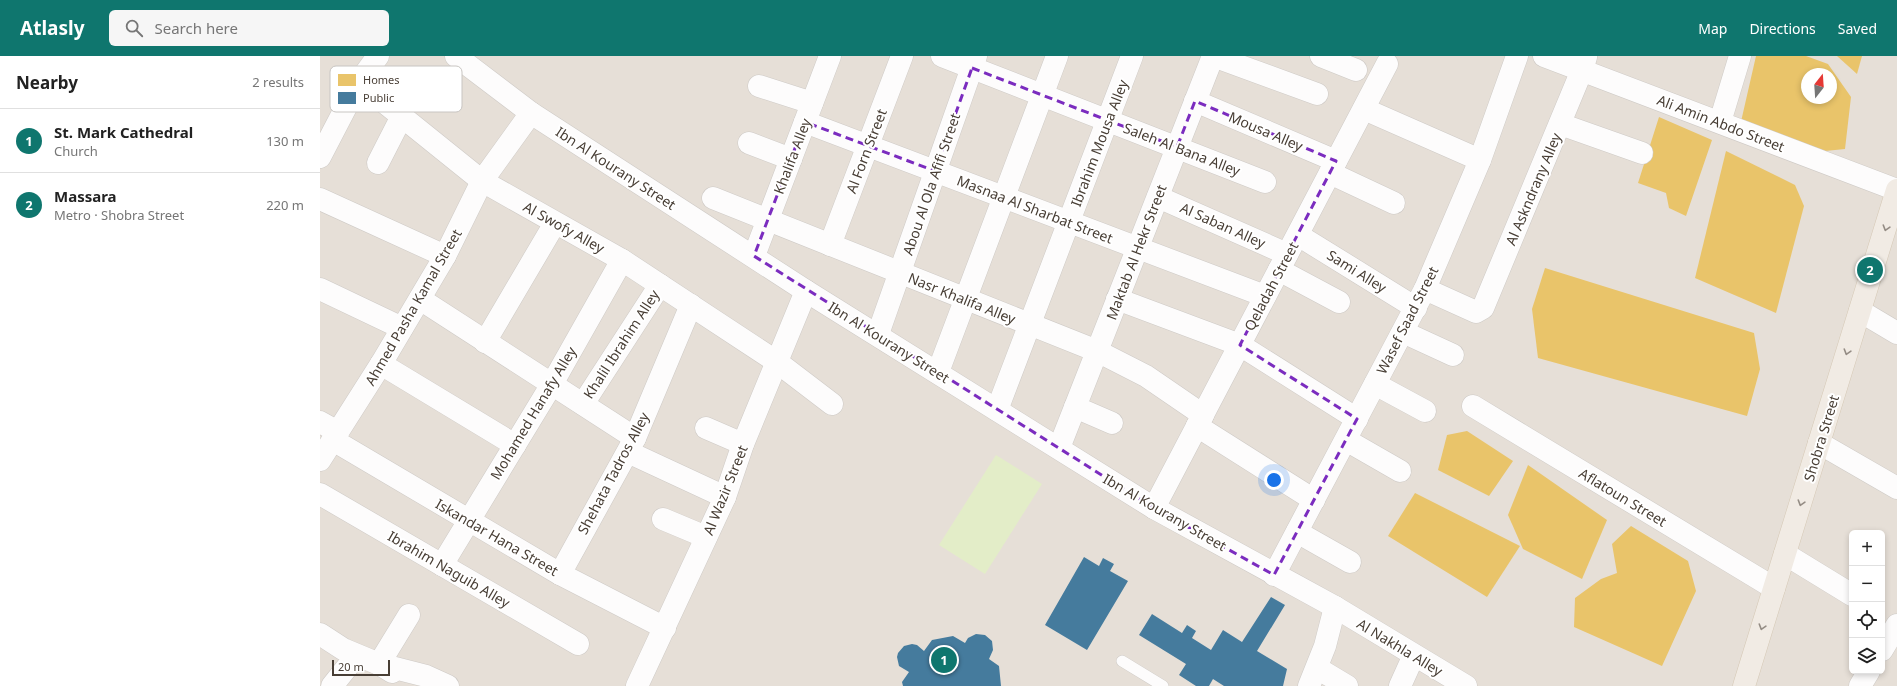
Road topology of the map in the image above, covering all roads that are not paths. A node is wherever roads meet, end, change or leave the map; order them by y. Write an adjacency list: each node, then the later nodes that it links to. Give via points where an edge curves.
1 (378, 56): 17 (street)
2 (456, 56): 26 (street, Ibn Al Kourany Street)
3 (830, 56): 27 (street, Khalifa Alley)
4 (902, 56): 33 (street, Al Forn Street)
5 (942, 56): 13 (street, Saleh Al Bana Alley)
6 (1057, 56): 21 (street)
7 (1132, 56): 29 (street, Ibrahim Mousa Alley)
8 (1213, 56): 15 (street); 22 (street, Maktab Al Hekr Street)
9 (1321, 56): 18 (street)
10 (1517, 56): 38 (street, Wasef Saad Street)
11 (1544, 56): 14 (street, Ali Amin Abdo Street)
12 (1740, 56): 30 (street)
13 (974, 62): 21 (street, Saleh Al Bana Alley); 41 (street, Abou Al Ola Afifi Street)
14 (1584, 63): 30 (street, Ali Amin Abdo Street); 31 (street, Al Askndrany Alley)
15 (1258, 64): 20 (street)
16 (1388, 64): 23 (street, Qeladah Street)
17 (371, 66)
18 (1356, 70)
19 (759, 86): 27 (street, Masnaa Al Sharbat Street)
20 (1316, 94)
21 (1042, 95): 29 (street, Saleh Al Bana Alley); 45 (street)
22 (1195, 101): 34 (street, Maktab Al Hekr Street); 40 (street, Mousa Alley)
23 (1364, 109): 38 (street); 40 (street, Qeladah Street)
24 (343, 112): 36 (street)
25 (397, 112): 28 (street, Al Swofy Alley)
26 (531, 113): 42 (street, Ahmed Pasha Kamal Street); 57 (street, Ibn Al Kourany Street)
27 (808, 113): 33 (street, Masnaa Al Sharbat Street); 37 (street, Khalifa Alley)
28 (402, 116): 39 (street); 42 (street, Al Swofy Alley)
29 (1108, 120): 34 (street, Saleh Al Bana Alley); 51 (street, Ibrahim Mousa Alley)
30 (1720, 122): 44 (street, Ali Amin Abdo Street)
31 (1560, 124): 35 (street); 71 (street, Al Askndrany Alley)
32 (749, 143): 37 (street)
33 (868, 146): 41 (street, Masnaa Al Sharbat Street); 54 (street, Al Forn Street)
34 (1177, 147): 43 (street, Saleh Al Bana Alley); 46 (street, Maktab Al Hekr Street)
35 (1642, 153)
36 (320, 157)
37 (790, 159): 50 (street, Khalifa Alley)
38 (1480, 160): 65 (street, Wasef Saad Street)
39 (378, 163)
40 (1333, 167): 49 (street, Mousa Alley); 53 (street, Qeladah Street)
41 (935, 171): 45 (street, Masnaa Al Sharbat Street); 60 (street, Abou Al Ola Afifi Street)
42 (482, 181): 52 (street, Al Swofy Alley); 56 (street, Ahmed Pasha Kamal Street)
43 (1266, 182)
44 (1897, 190): 72 (main road, Shobra Street, one-way to 72)
45 (1004, 197): 51 (street, Masnaa Al Sharbat Street); 67 (street)
46 (1158, 197): 55 (street, Maktab Al Hekr Street); 59 (street, Al Saban Alley)
47 (713, 198): 50 (street, Nasr Khalifa Alley)
48 (320, 199): 56 (street)
49 (1394, 203)
50 (767, 220): 54 (street, Nasr Khalifa Alley); 57 (street, Khalifa Alley)
51 (1069, 222): 55 (street, Masnaa Al Sharbat Street); 73 (street, Ibrahim Mousa Alley)
52 (555, 223): 58 (street, Al Swofy Alley); 78 (street)
53 (1298, 235): 59 (street, Qeladah Street); 65 (street, Sami Alley)
54 (830, 245): 60 (street, Nasr Khalifa Alley)
55 (1138, 248): 64 (street, Masnaa Al Sharbat Street); 68 (street, Maktab Al Hekr Street)
56 (445, 256): 66 (street, Ahmed Pasha Kamal Street)
57 (754, 256): 63 (street, Ibn Al Kourany Street)
58 (622, 260): 61 (street, Al Swofy Alley); 85 (street, Mohamed Hanafy Alley)
59 (1283, 262): 64 (street, Qeladah Street); 69 (street, Al Saban Alley)
60 (900, 273): 67 (street, Nasr Khalifa Alley); 77 (street, Abou Al Ola Afifi Street)
61 (660, 285): 70 (street, Al Swofy Alley); 87 (street, Khalil Ibrahim Alley)
62 (320, 289): 74 (street)
63 (806, 291): 77 (street, Ibn Al Kourany Street); 82 (street, Al Wazir Street)
64 (1265, 296): 79 (street, Qeladah Street)
65 (1420, 298): 71 (street, Sami Alley, via 1476,312); 75 (street, Wasef Saad Street)
66 (420, 299): 74 (street, Ahmed Pasha Kamal Street); 78 (street)
67 (966, 299): 73 (street, Nasr Khalifa Alley); 84 (street)
68 (1117, 299): 79 (street); 80 (street, Maktab Al Hekr Street)
69 (1339, 302)
70 (691, 305): 82 (street, Al Swofy Alley); 102 (street, Shehata Tadros Alley)
71 (1483, 308)
72 (1860, 311): 76 (street); 99 (main road, Shobra Street, one-way to 99)
73 (1030, 324): 80 (street, Nasr Khalifa Alley); 91 (street, Ibrahim Mousa Alley)
74 (402, 328): 83 (street, Ahmed Pasha Kamal Street)
75 (1403, 332): 81 (street); 86 (street, Wasef Saad Street)
76 (1897, 333)
77 (878, 334): 84 (street, Ibn Al Kourany Street)
78 (485, 342): 85 (street)
79 (1240, 344): 93 (street); 94 (street, Qeladah Street)
80 (1097, 351): 90 (street, Maktab Al Hekr Street); 94 (street, Nasr Khalifa Alley, via 1146,376)
81 (1454, 355)
82 (777, 362): 88 (street, Al Swofy Alley); 100 (street, Al Wazir Street)
83 (381, 364): 97 (street, Ahmed Pasha Kamal Street); 101 (street)
84 (938, 372): 91 (street, Ibn Al Kourany Street)
85 (552, 384): 87 (street); 101 (street, Mohamed Hanafy Alley)
86 (1375, 384): 92 (street); 93 (street, Wasef Saad Street)
87 (582, 404): 102 (street)
88 (832, 404)
89 (1473, 406): 120 (street, Aflatoun Street)
90 (1075, 407): 95 (street); 103 (street, Maktab Al Hekr Street)
91 (998, 410): 103 (street, Ibn Al Kourany Street)
92 (1425, 411)
93 (1357, 419): 98 (street, Wasef Saad Street)
94 (1200, 420): 109 (street, Nasr Khalifa Alley); 110 (street, Qeladah Street)
95 (1112, 423)
96 (706, 428): 100 (street)
97 (330, 431): 104 (street, Ahmed Pasha Kamal Street); 112 (street, Iskandar Hana Street)
98 (1346, 440): 105 (street); 109 (street, Wasef Saad Street)
99 (1819, 443): 106 (street); 115 (main road, Shobra Street, one-way to 115)
100 (743, 444): 108 (street, Al Wazir Street)
101 (515, 445): 112 (street, Mohamed Hanafy Alley)
102 (631, 445): 108 (street); 118 (street, Shehata Tadros Alley)
103 (1059, 448): 110 (street, Ibn Al Kourany Street)
104 (320, 460)
105 (1400, 471)
106 (1897, 488)
107 (320, 494): 117 (street, Ibrahim Naguib Alley)
108 (725, 497): 114 (street, Al Wazir Street)
109 (1314, 500): 113 (street, Wasef Saad Street)
110 (1154, 508): 119 (street, Ibn Al Kourany Street)
111 (663, 519): 114 (street)
112 (469, 520): 117 (street, Mohamed Hanafy Alley); 118 (street, Iskandar Hana Street)
113 (1297, 532): 116 (street); 119 (street, Wasef Saad Street)
114 (706, 537): 126 (street, Al Wazir Street)
115 (1785, 554): 120 (main road, Shobra Street); 121 (street)
116 (1350, 562)
117 (442, 565): 128 (street, Ibrahim Naguib Alley)
118 (560, 574): 126 (street, Iskandar Hana Street)
119 (1274, 575): 122 (street, Ibn Al Kourany Street)
120 (1774, 588): 143 (main road, Shobra Street, one-way to 143)
121 (1849, 593)
122 (1335, 607): 130 (street, Al Nakhla Alley); 134 (street)
123 (409, 615): 133 (street)
124 (1885, 615): 125 (street)
125 (1897, 624): 129 (street)
126 (665, 628): 138 (street, Al Wazir Street)
127 (320, 634): 131 (street)
128 (578, 644)
129 (1885, 645)
130 (1414, 655): 141 (street); 142 (street, Al Nakhla Alley)
131 (356, 656): 133 (street); 136 (street)
132 (1122, 661): 139 (lane)
133 (379, 664): 135 (street)
134 (1313, 677): 140 (street)
135 (419, 683): 137 (street)
136 (332, 686)
137 (448, 686)
138 (637, 686)
139 (1163, 686)
140 (1347, 686)
141 (1400, 686)
142 (1466, 686)
143 (1744, 686)

